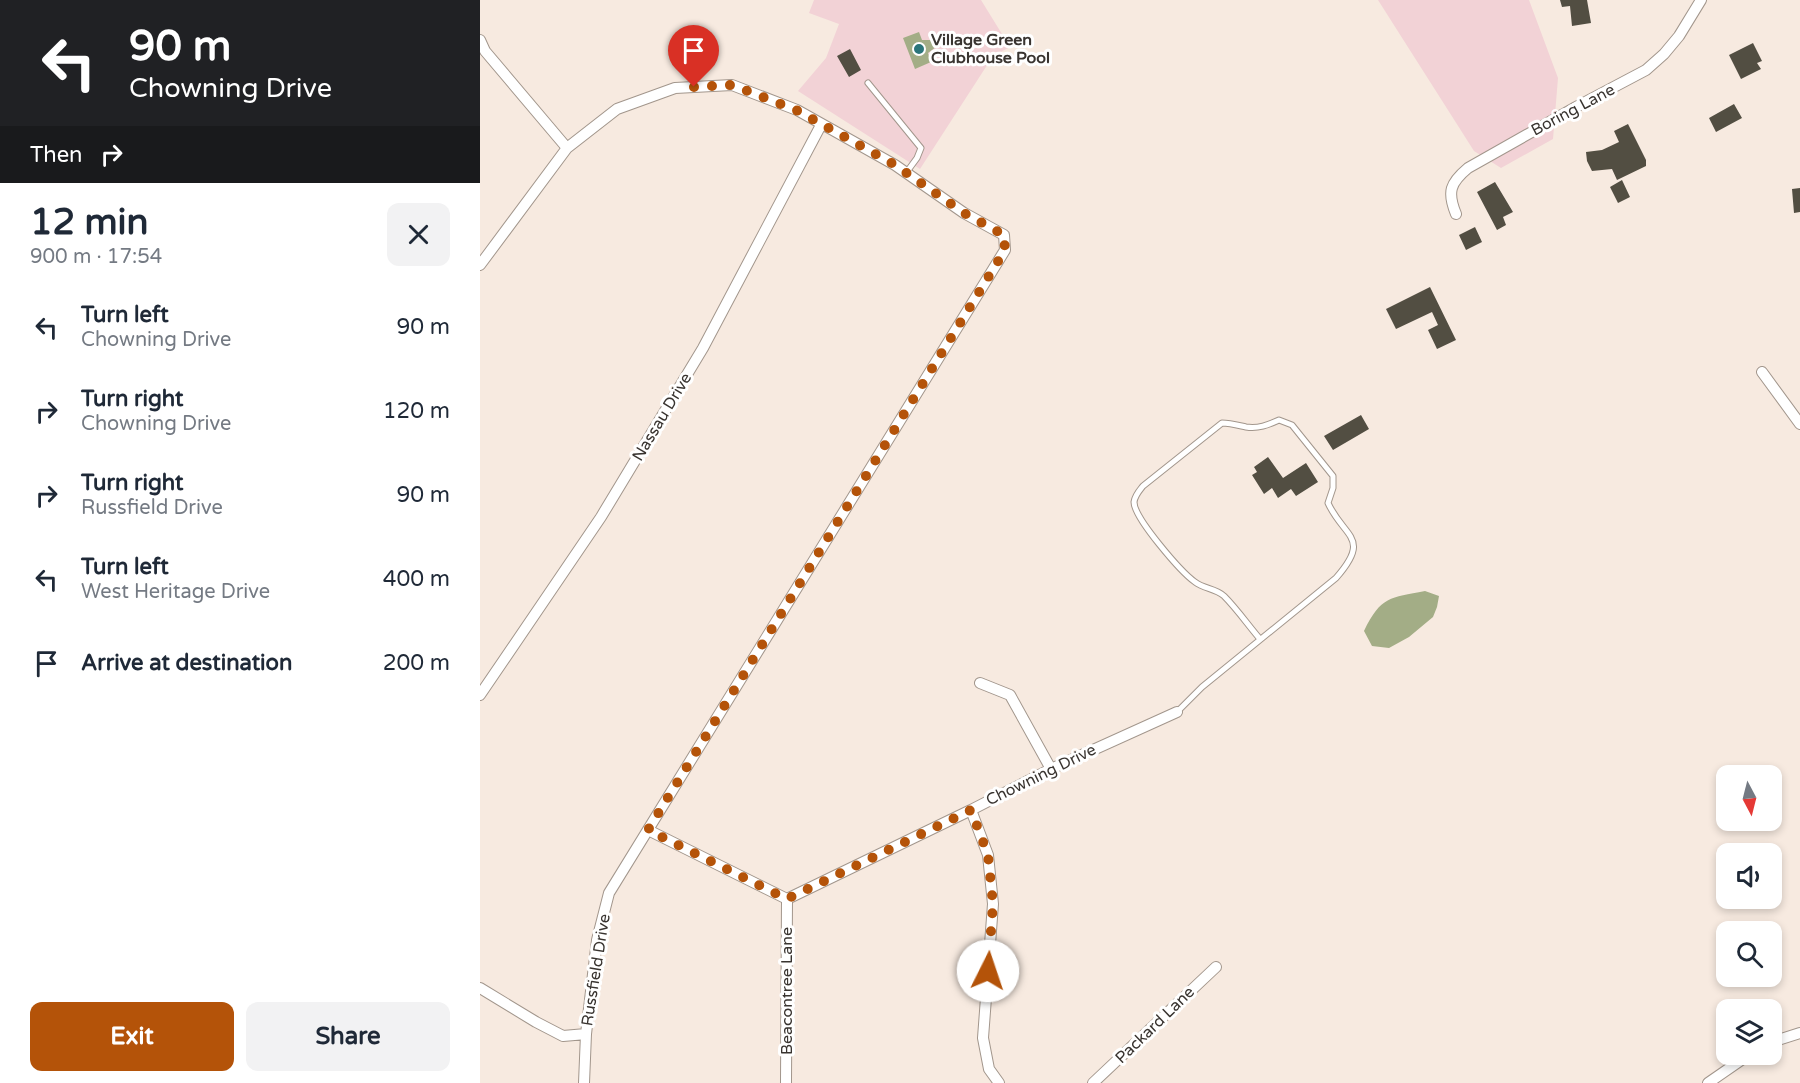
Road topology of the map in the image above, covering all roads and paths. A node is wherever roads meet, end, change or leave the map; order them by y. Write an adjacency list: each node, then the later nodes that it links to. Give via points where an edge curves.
1 (1701, 0): 7 (street, Boring Lane, via 1679,36 1646,70 1468,168 1451,190)
2 (480, 40): 5 (street, via 485,51)
3 (868, 82): 6 (lane, via 921,148)
4 (821, 125): 5 (street, via 796,110 732,85 675,88 617,109); 6 (street); 13 (street, Nassau Drive, via 697,358 601,517)
5 (567, 148): 8 (street)
6 (906, 173): 17 (street, Russfield Drive, via 1004,235 1005,250)
7 (1456, 214)
8 (480, 265)
9 (1762, 372): 10 (street)
10 (1800, 424)
11 (1260, 639): 11 (lane, via 1336,578 1347,566 1354,544 1328,503 1333,476 1292,425 1279,420 1248,428 1222,423 1143,486 1134,502 1137,514 1164,549 1196,583 1224,597); 14 (lane)
12 (980, 682): 15 (street, via 1010,695)
13 (480, 695)
14 (1177, 712): 15 (street, Chowning Drive)
15 (1051, 769): 16 (street, Chowning Drive)
16 (971, 810): 18 (street, Chowning Drive); 27 (street, via 988,855 993,904 983,1038 989,1069)
17 (648, 830): 18 (street); 21 (street, Russfield Drive, via 609,893 597,940)
18 (787, 899): 26 (street, Beacontree Lane)
19 (1216, 967): 28 (street, Packard Lane)
20 (480, 988): 21 (street, via 563,1036)
21 (586, 1034): 25 (street, Russfield Drive)
22 (1800, 1034): 23 (street)
23 (1782, 1039)
24 (1734, 1065): 29 (street)
25 (584, 1083)
26 (786, 1083)
27 (999, 1083)
28 (1093, 1083)
29 (1708, 1083)

